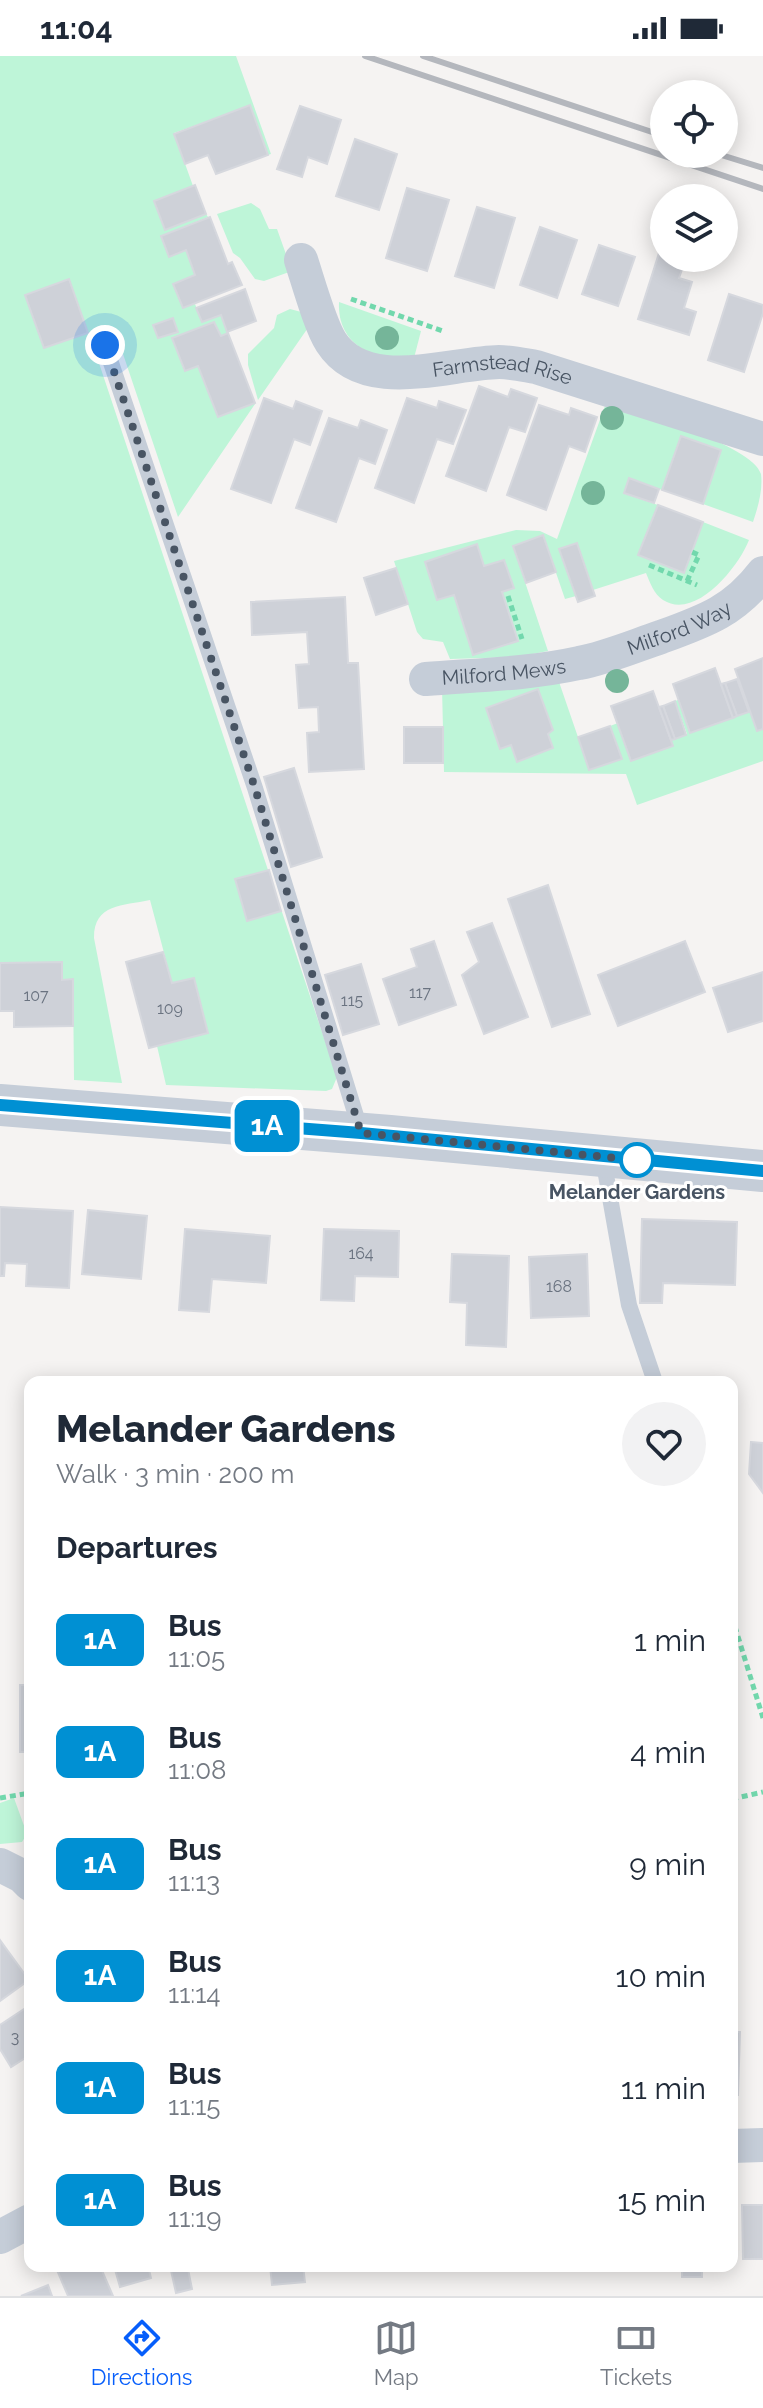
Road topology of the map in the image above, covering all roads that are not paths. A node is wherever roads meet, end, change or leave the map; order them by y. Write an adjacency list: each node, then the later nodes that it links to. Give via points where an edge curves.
1 (301, 260): 3 (street, Farmstead Rise, via 330,341 349,361 364,367 390,373 501,362 538,367)
2 (105, 345): 8 (lane, via 255,788)
3 (763, 439)
4 (763, 573): 5 (street, Milford Way, via 725,610)
5 (581, 663): 6 (street, Milford Mews)
6 (426, 679)
7 (0, 1105): 8 (street)
8 (361, 1133): 9 (street)
9 (602, 1156): 10 (street); 11 (lane, via 629,1305)
10 (763, 1171)
11 (653, 1376)
12 (763, 2145): 13 (street)
13 (738, 2146)
14 (24, 2224): 15 (street)
15 (0, 2237)

